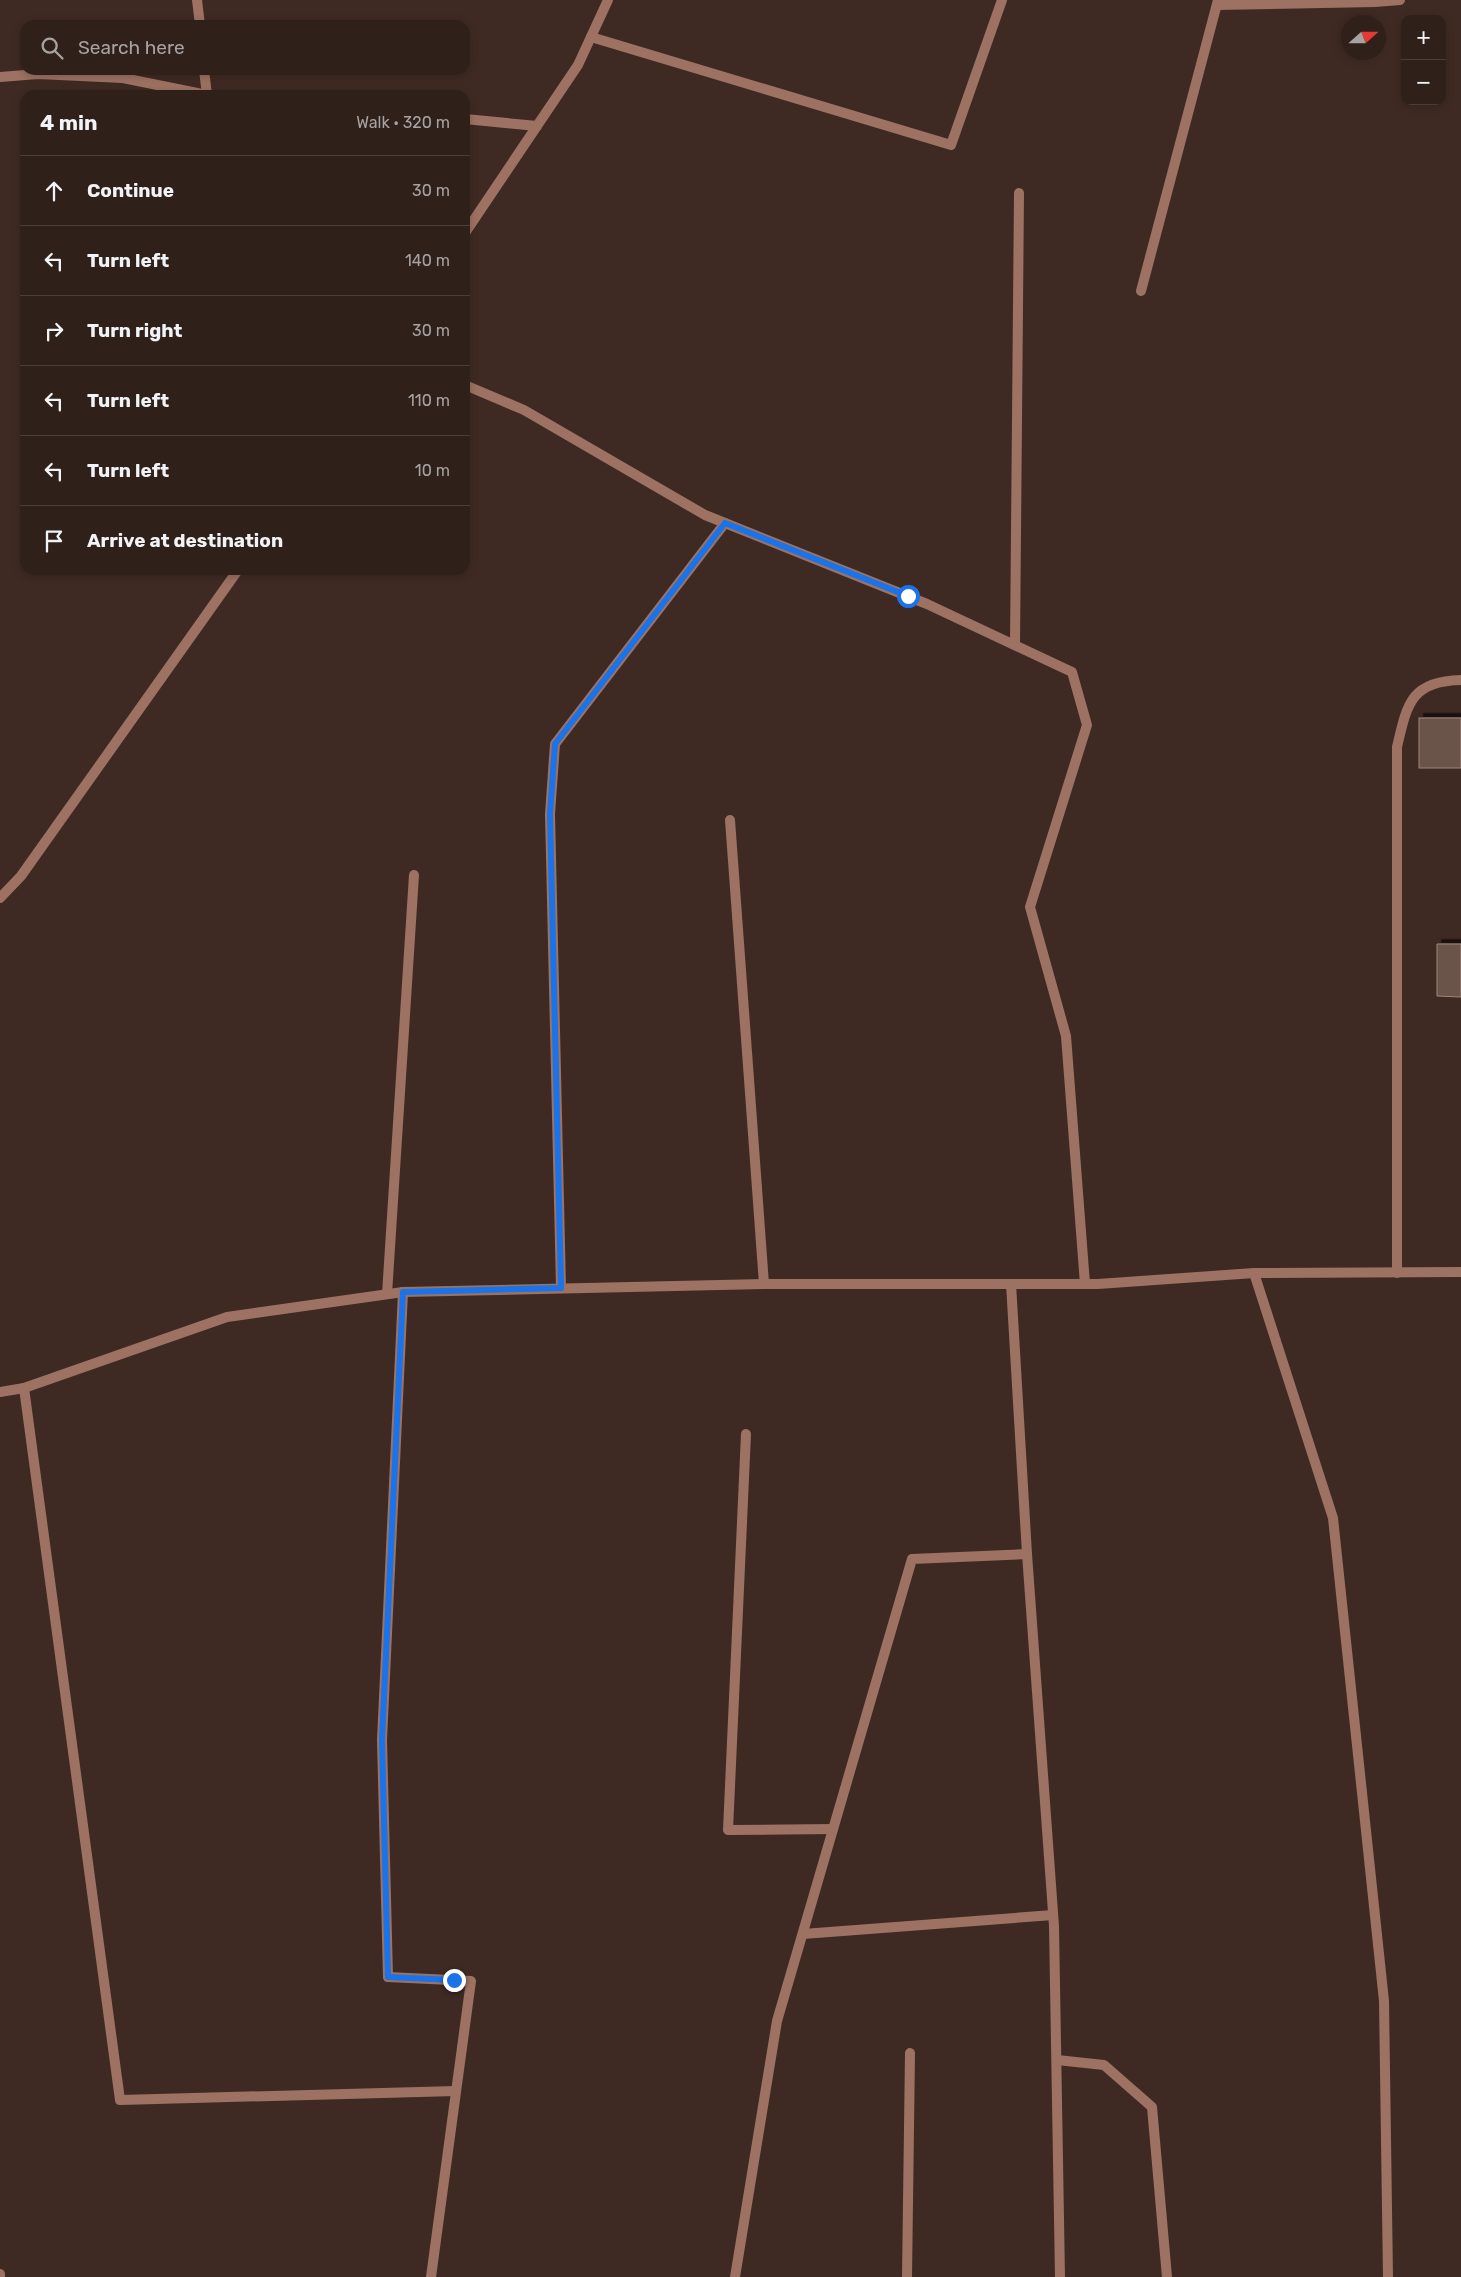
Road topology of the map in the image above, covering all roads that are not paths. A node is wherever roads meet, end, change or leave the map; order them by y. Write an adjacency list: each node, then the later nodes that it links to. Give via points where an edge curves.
1 (197, 0): 6 (street)
2 (608, 0): 7 (street)
3 (1002, 0): 7 (street, via 950,145)
4 (1400, 0): 5 (street)
5 (1217, 2): 18 (street)
6 (199, 20)
7 (591, 37): 15 (street, via 578,65)
8 (25, 75): 11 (street)
9 (59, 75): 12 (street, via 123,78)
10 (205, 75): 13 (street)
11 (0, 77)
12 (183, 90)
13 (207, 90)
14 (470, 119): 15 (street)
15 (536, 126): 17 (street)
16 (1019, 193): 22 (street)
17 (470, 225)
18 (1141, 290)
19 (470, 387): 20 (street, via 524,410 705,515)
20 (725, 523): 22 (street, via 927,604); 33 (street, via 555,744 550,814)
21 (234, 575): 26 (street, via 21,876)
22 (1015, 645): 32 (street, via 1072,672 1087,725 1030,907 1066,1036)
23 (1461, 680): 29 (street, via 1443,681 1422,688 1407,706 1397,747)
24 (730, 820): 30 (street)
25 (414, 875): 35 (street)
26 (0, 898)
27 (1461, 1272): 29 (street)
28 (1254, 1273): 29 (street); 32 (street); 51 (street, via 1333,1518 1384,2001)
29 (1396, 1273)
30 (764, 1284): 31 (street); 33 (street)
31 (1011, 1284): 32 (street); 39 (street)
32 (1085, 1284)
33 (561, 1288): 34 (street)
34 (403, 1292): 35 (street); 45 (street, via 382,1740 388,1977 471,1981)
35 (387, 1294): 36 (street, via 227,1317)
36 (24, 1388): 37 (street); 45 (street, via 120,2100)
37 (0, 1392)
38 (746, 1434): 40 (street, via 728,1830)
39 (1027, 1554): 40 (street, via 912,1558); 41 (street)
40 (833, 1829): 42 (street)
41 (1054, 1915): 42 (street); 44 (street)
42 (802, 1934): 47 (street, via 777,2021)
43 (910, 2053): 48 (street)
44 (1057, 2060): 49 (street); 50 (street, via 1104,2065 1152,2107)
45 (456, 2091): 46 (street)
46 (431, 2277)
47 (735, 2277)
48 (907, 2277)
49 (1060, 2277)
50 (1167, 2277)
51 (1388, 2277)

